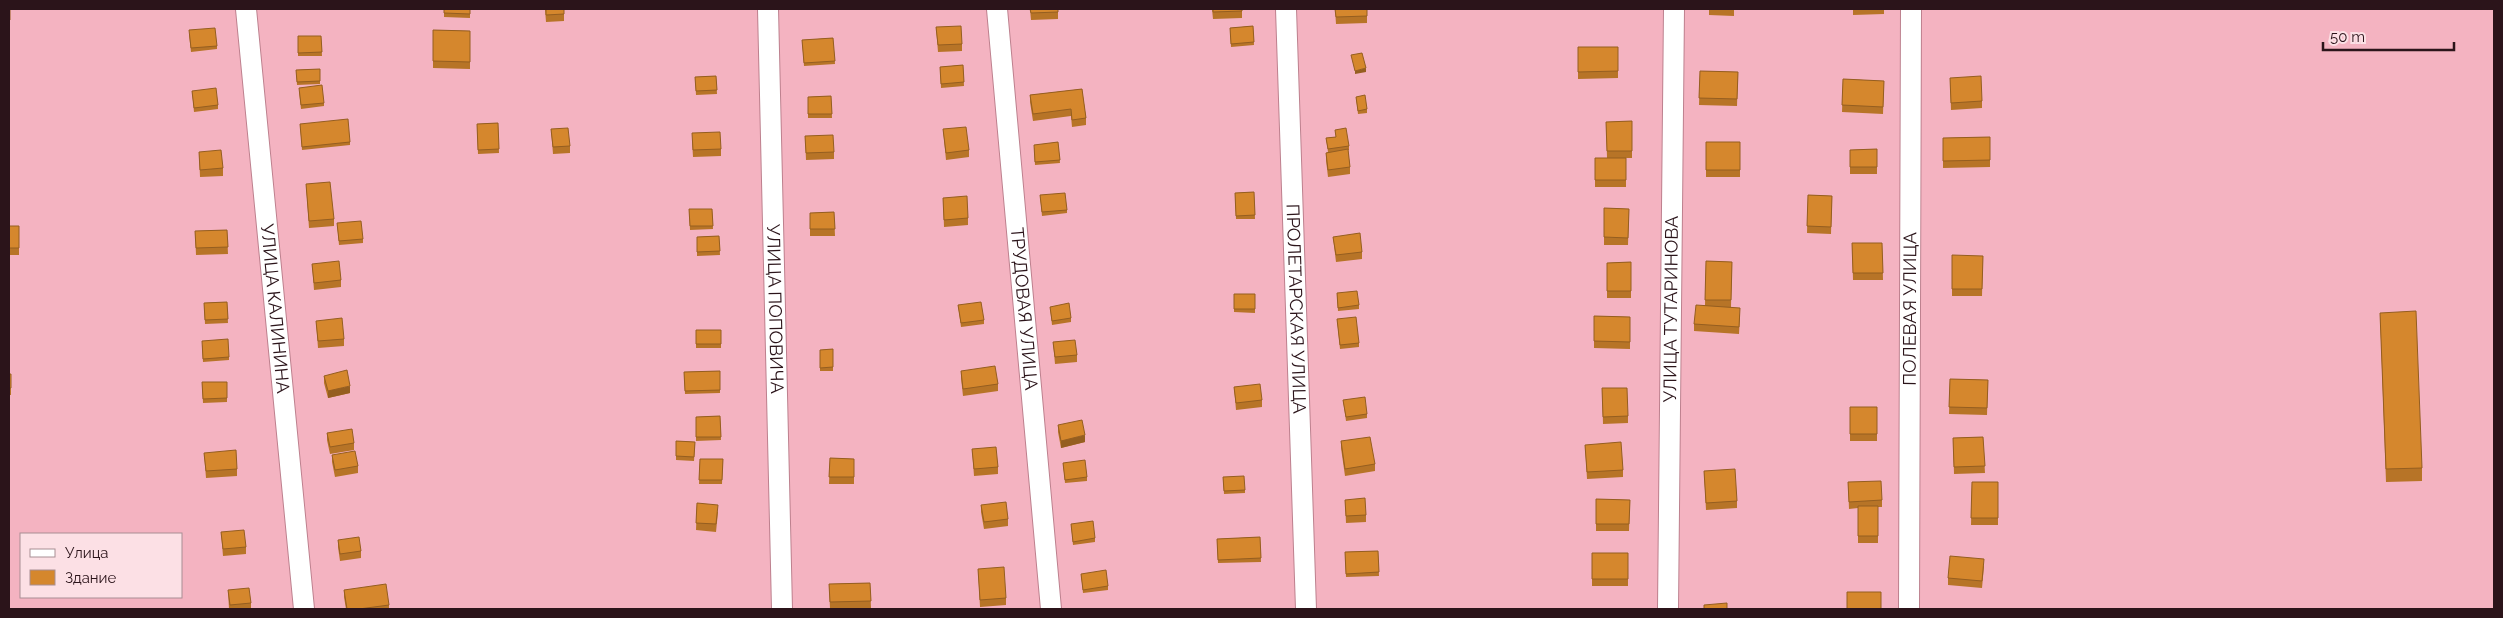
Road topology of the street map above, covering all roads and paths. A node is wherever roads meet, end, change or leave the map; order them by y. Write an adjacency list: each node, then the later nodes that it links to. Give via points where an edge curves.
1 (246, 9): 7 (street, УЛИЦА КАЛИНИНА)
2 (768, 9): 8 (street, УЛИЦА ПОПОВИЧА)
3 (997, 9): 9 (street, ТРУДОВАЯ УЛИЦА)
4 (1286, 9): 10 (street, ПРОЛЕТАРСКАЯ УЛИЦА)
5 (1674, 9): 11 (street, УЛИЦА ТУТАРИНОВА)
6 (1911, 9): 12 (street, ПОЛЕВАЯ УЛИЦА)
7 (304, 609)
8 (782, 609)
9 (1051, 609)
10 (1306, 609)
11 (1668, 609)
12 (1909, 609)

